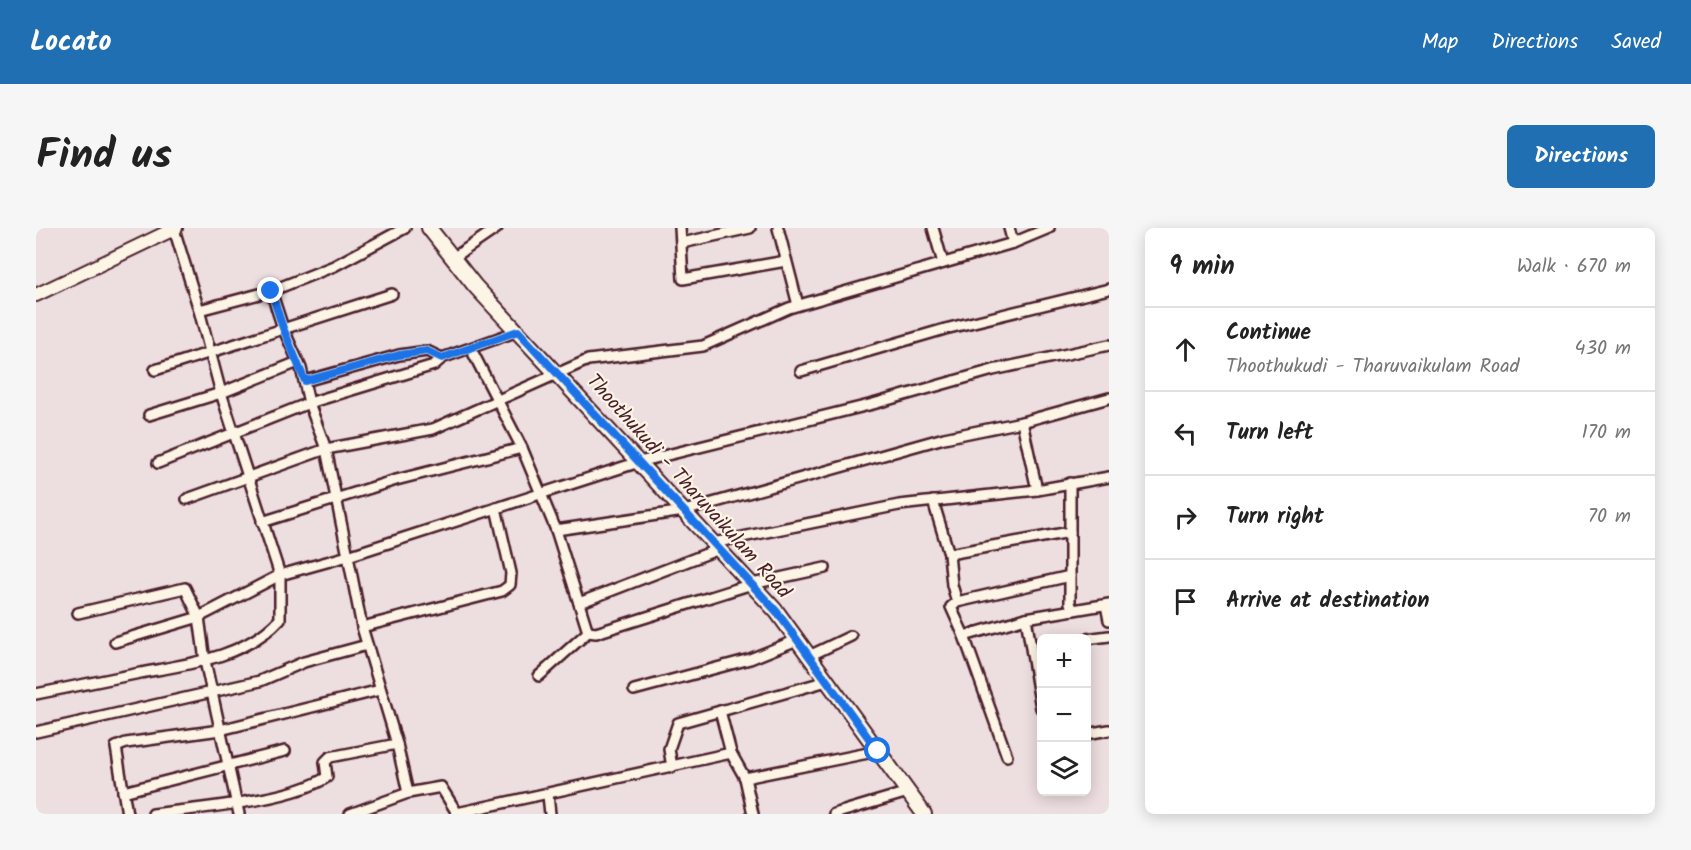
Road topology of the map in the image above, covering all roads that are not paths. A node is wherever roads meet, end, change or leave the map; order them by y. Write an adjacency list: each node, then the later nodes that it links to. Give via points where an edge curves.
1 (405, 228): 17 (street, via 334,266)
2 (429, 228): 13 (main road, Thoothukudi - Tharuvaikulam Road)
3 (497, 228): 13 (street)
4 (680, 228): 11 (street)
5 (750, 228): 11 (street)
6 (778, 228): 14 (street)
7 (933, 228): 15 (street)
8 (1009, 228): 12 (street)
9 (1048, 228): 12 (street)
10 (175, 229): 19 (street); 21 (street)
11 (682, 243): 14 (street, via 684,279)
12 (1014, 243): 15 (street)
13 (453, 258): 23 (main road, Thoothukudi - Tharuvaikulam Road)
14 (786, 261): 20 (street)
15 (943, 263): 20 (street)
16 (1109, 289): 30 (street, via 945,329)
17 (271, 291): 21 (street); 22 (street)
18 (392, 294): 22 (street)
19 (36, 296)
20 (798, 305): 31 (street, via 703,346 588,360)
21 (199, 310): 26 (street)
22 (283, 328): 26 (street); 28 (street)
23 (518, 331): 25 (street); 31 (main road, Thoothukudi - Tharuvaikulam Road)
24 (1109, 345): 42 (street, via 993,370 873,405)
25 (471, 349): 27 (street); 35 (street)
26 (210, 353): 29 (street); 33 (street)
27 (442, 358): 32 (street, via 427,351 399,355); 36 (street, via 434,365)
28 (298, 363): 32 (street); 33 (street)
29 (155, 370)
30 (801, 371)
31 (559, 374): 35 (street); 42 (main road, Thoothukudi - Tharuvaikulam Road)
32 (305, 381): 36 (street)
33 (220, 393): 37 (street); 39 (street)
34 (1109, 398): 38 (street)
35 (496, 402): 40 (street, via 434,429); 41 (street)
36 (309, 403): 39 (street); 40 (street)
37 (149, 416)
38 (1022, 422): 47 (street); 53 (street, via 944,438)
39 (233, 432): 43 (street); 45 (street)
40 (326, 448): 45 (street); 50 (street)
41 (522, 448): 48 (street); 50 (street)
42 (639, 462): 48 (street); 53 (main road, Thoothukudi - Tharuvaikulam Road)
43 (158, 463)
44 (1109, 477): 46 (street)
45 (248, 478): 49 (street); 54 (street)
46 (1070, 483): 47 (street); 56 (street)
47 (1037, 490): 51 (street)
48 (542, 494): 52 (street); 55 (street)
49 (187, 498)
50 (337, 498): 54 (street); 59 (street)
51 (933, 501): 57 (street, via 865,512); 58 (street)
52 (495, 508): 59 (street); 72 (street, via 511,573 510,585 502,591)
53 (684, 511): 55 (street); 57 (main road, Thoothukudi - Tharuvaikulam Road)
54 (262, 522): 61 (street)
55 (556, 530): 65 (street)
56 (1070, 532): 58 (street); 62 (street)
57 (716, 546): 63 (main road, Thoothukudi - Tharuvaikulam Road); 65 (street)
58 (949, 554): 64 (street)
59 (348, 556): 61 (street); 72 (street)
60 (825, 568): 63 (street)
61 (280, 575): 69 (street); 83 (street, via 280,619 249,644)
62 (1070, 576): 64 (street); 67 (street)
63 (752, 584): 73 (street, via 604,631); 78 (main road, Thoothukudi - Tharuvaikulam Road)
64 (957, 602): 75 (street, via 951,607 952,615)
65 (579, 603): 73 (street)
66 (1108, 605): 67 (street); 71 (street)
67 (1073, 610): 70 (street)
68 (78, 613): 69 (street, via 185,588)
69 (199, 617): 79 (street); 83 (street)
70 (1026, 618): 75 (street); 81 (street)
71 (1109, 620)
72 (362, 627): 80 (street)
73 (588, 632): 84 (street)
74 (851, 636): 82 (street)
75 (964, 636): 99 (street)
76 (1109, 636): 77 (street)
77 (1091, 638)
78 (797, 640): 82 (main road, Thoothukudi - Tharuvaikulam Road); 87 (street, via 750,659)
79 (115, 642)
80 (367, 645): 86 (street); 88 (street, via 304,662 260,681)
81 (1037, 646)
82 (809, 656): 85 (main road, Thoothukudi - Tharuvaikulam Road)
83 (205, 661): 88 (street); 89 (street)
84 (539, 676)
85 (827, 681): 90 (street); 97 (main road, Thoothukudi - Tharuvaikulam Road)
86 (380, 690): 91 (street); 95 (street)
87 (634, 690)
88 (212, 692): 91 (street); 93 (street)
89 (36, 694)
90 (720, 711): 98 (street); 101 (street, via 678,723 669,748)
91 (220, 730): 100 (street); 103 (street, via 126,742 116,747)
92 (1109, 730): 94 (street)
93 (36, 732)
94 (1091, 733)
95 (397, 744): 105 (street); 107 (street, via 330,758 325,762 324,779)
96 (285, 751): 100 (street)
97 (878, 751): 102 (street); 104 (main road, Thoothukudi - Tharuvaikulam Road)
98 (731, 753): 101 (street); 102 (street)
99 (1007, 756)
100 (229, 766): 103 (street); 107 (street)
101 (672, 767): 106 (street)
102 (745, 778): 115 (street)
103 (123, 792): 109 (street)
104 (908, 792): 116 (street); 117 (main road, Thoothukudi - Tharuvaikulam Road)
105 (408, 793): 108 (street); 113 (street, via 441,787)
106 (548, 795): 113 (street); 114 (street)
107 (237, 803): 110 (street); 111 (street)
108 (368, 811): 112 (street)
109 (127, 814)
110 (153, 814)
111 (239, 814)
112 (350, 814)
113 (457, 814)
114 (550, 814)
115 (753, 814)
116 (834, 814)
117 (924, 814)

